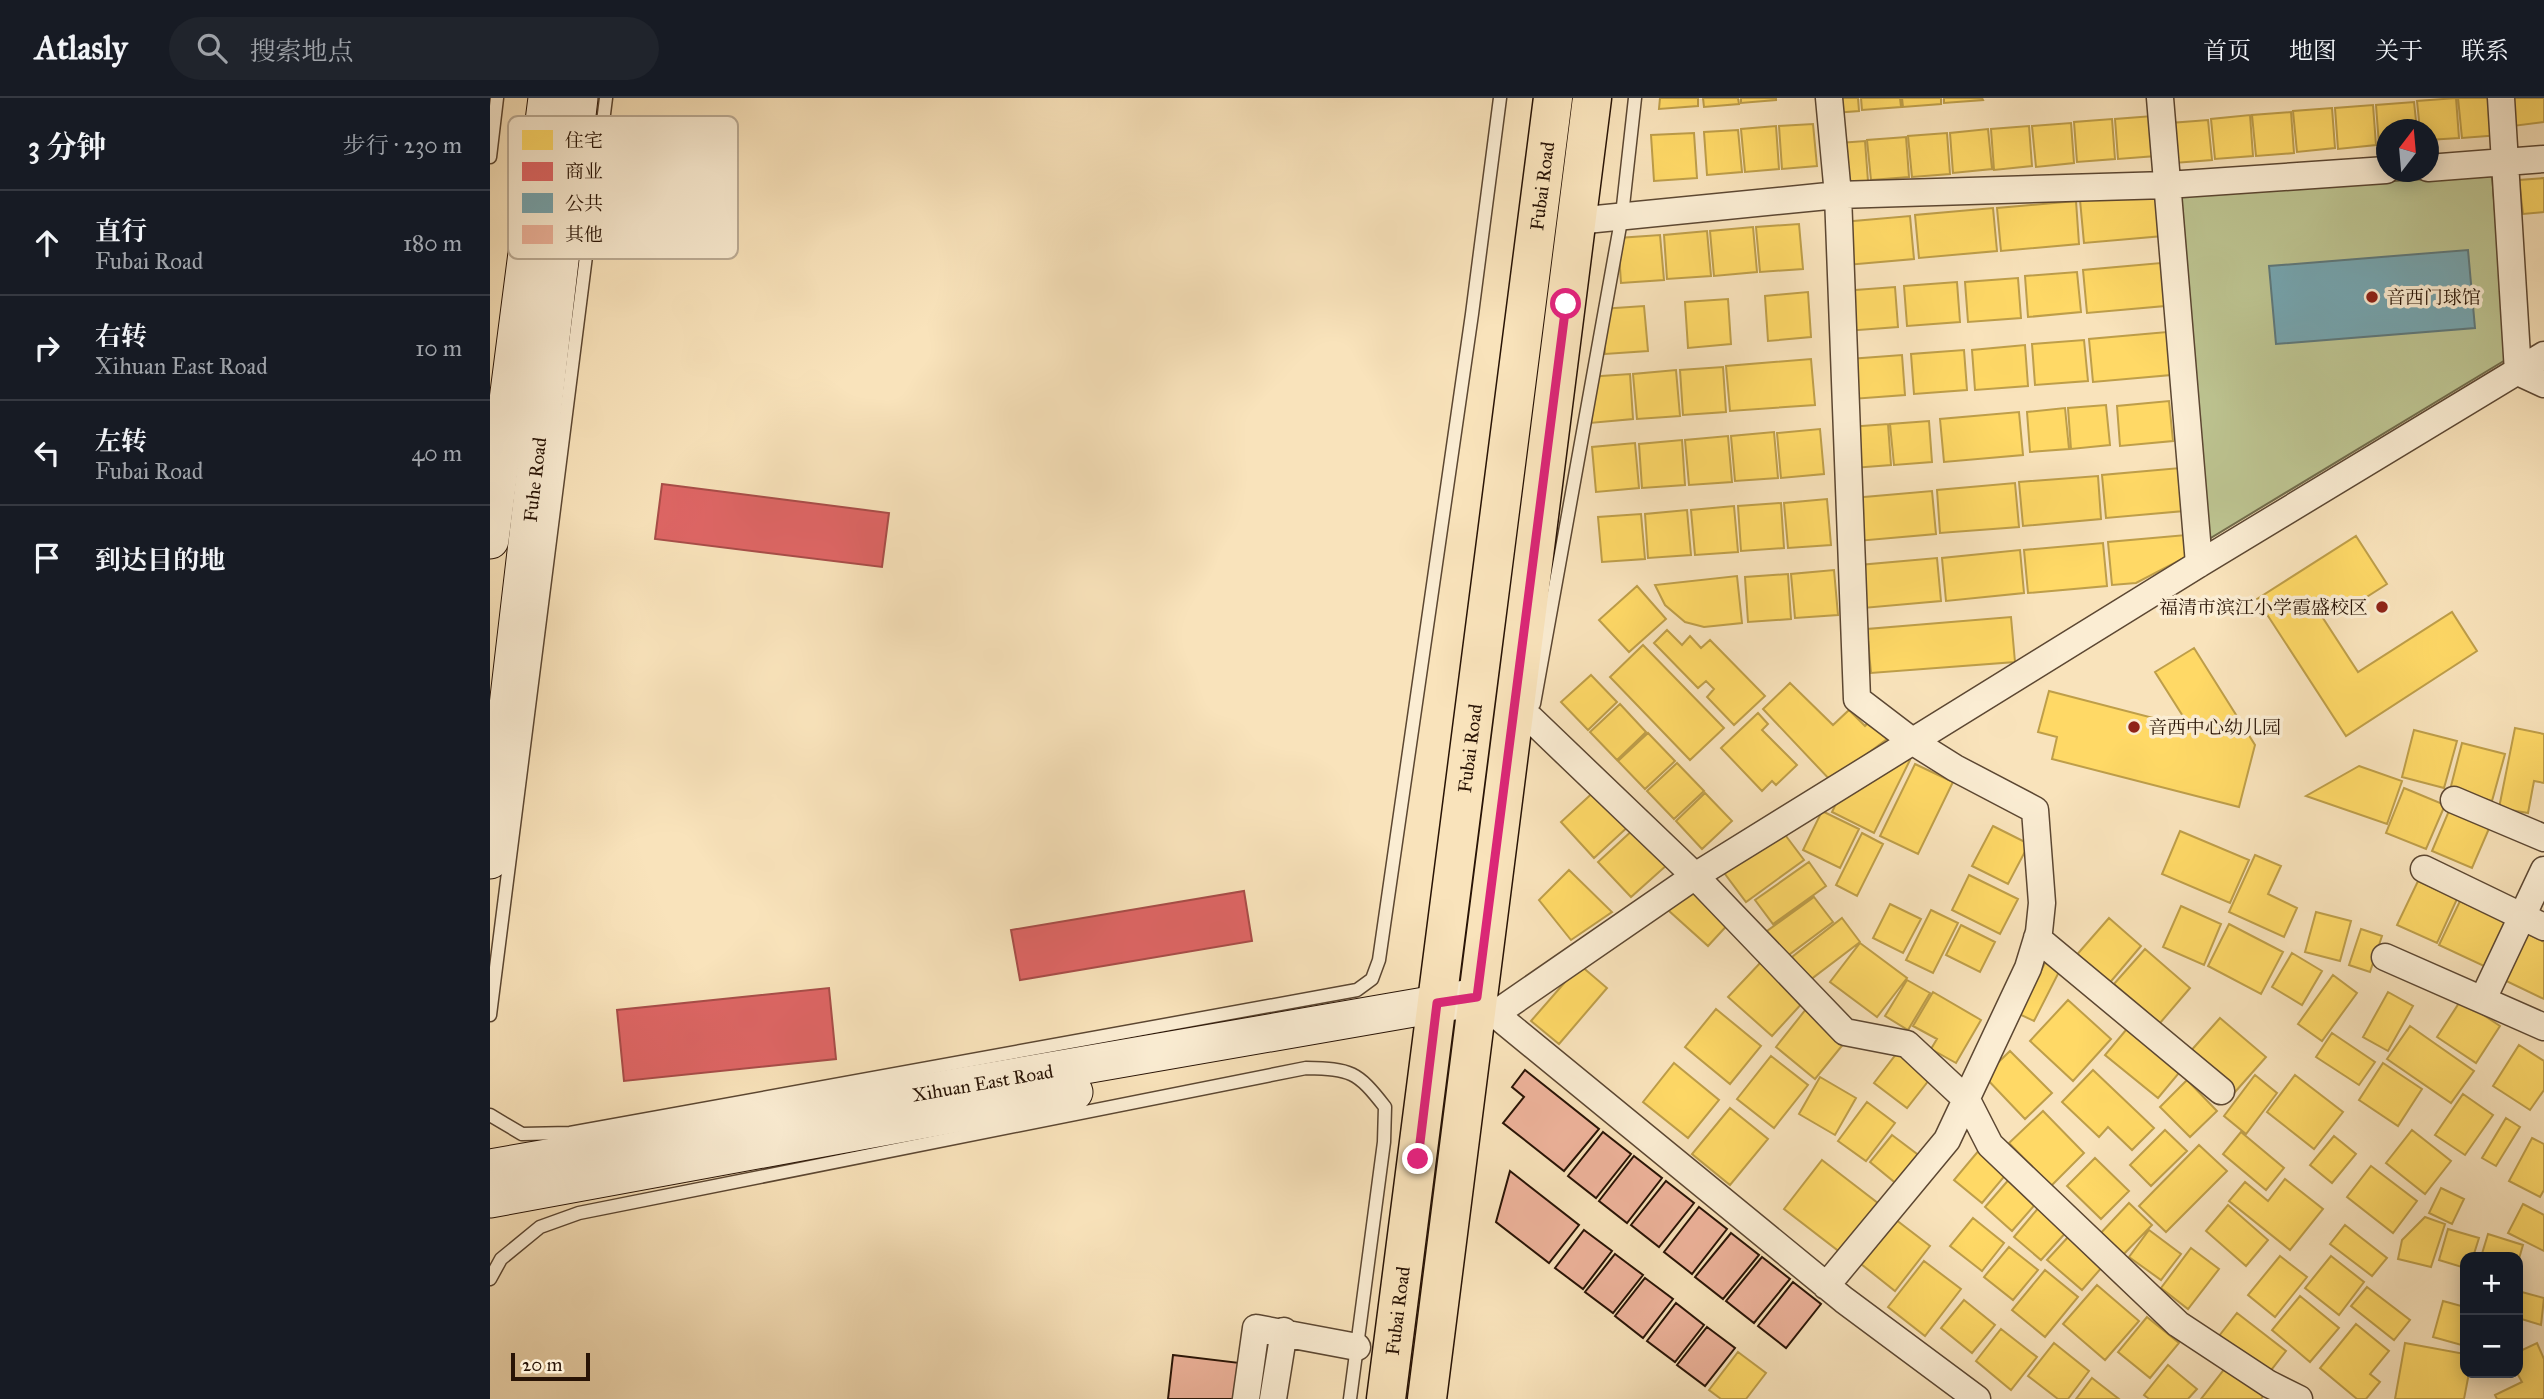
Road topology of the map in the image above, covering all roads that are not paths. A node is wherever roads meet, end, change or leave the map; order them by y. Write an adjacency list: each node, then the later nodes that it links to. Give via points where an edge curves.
1 (497, 98): 15 (lane)
2 (547, 98): 12 (street, Fuhe Road)
3 (579, 98): 13 (street, Fuhe Road)
4 (607, 98): 14 (lane)
5 (1500, 98): 50 (lane, via 1379,960 1372,979 1344,993 570,1133 523,1134)
6 (1553, 98): 46 (main road, Fubai Road)
7 (1592, 98): 23 (main road, Fubai Road)
8 (1635, 98): 22 (lane)
9 (1829, 98): 21 (street)
10 (2160, 98): 20 (street)
11 (2501, 98): 17 (street)
12 (545, 116)
13 (577, 116)
14 (605, 116)
15 (490, 157)
16 (2544, 159): 17 (street)
17 (2505, 163): 18 (street); 28 (street)
18 (2439, 167)
19 (2376, 171): 20 (street)
20 (2167, 185): 21 (street); 31 (street)
21 (1838, 194): 22 (street); 33 (street, via 1857,699)
22 (1622, 215): 23 (street); 32 (lane)
23 (1576, 221): 44 (main road, Fubai Road)
24 (526, 259): 30 (street, Fuhe Road)
25 (560, 259): 36 (street, Fuhe Road)
26 (586, 259): 45 (lane)
27 (2544, 355): 28 (street)
28 (2518, 372): 29 (street); 31 (street)
29 (2544, 384)
30 (490, 540)
31 (2199, 564): 33 (street)
32 (1530, 726): 39 (street)
33 (1912, 741): 39 (street); 41 (street, via 2035,810 2042,903)
34 (2454, 800): 35 (street)
35 (2544, 838)
36 (490, 860)
37 (2424, 869): 40 (street)
38 (2544, 870): 40 (street)
39 (1695, 876): 44 (street); 49 (street, via 1845,1032 1907,1044)
40 (2533, 922): 43 (street)
41 (2037, 938): 48 (street); 49 (street, via 2028,968)
42 (2385, 957): 43 (street)
43 (2483, 999): 47 (street)
44 (1486, 1012): 46 (street, Xihuan East Road); 54 (street); 61 (main road, Fubai Road)
45 (490, 1015)
46 (1436, 1015): 51 (street, Xihuan East Road); 52 (street, Xihuan East Road); 60 (main road, Fubai Road)
47 (2544, 1027)
48 (2221, 1091)
49 (1967, 1100): 54 (street, via 1947,1140); 63 (street, via 1990,1145 2178,1324)
50 (490, 1115)
51 (490, 1168)
52 (490, 1199)
53 (490, 1279): 56 (lane, via 500,1259 540,1227 579,1213 1306,1068 1341,1069 1367,1083 1385,1107)
54 (1826, 1286): 62 (street)
55 (1284, 1331): 56 (street); 57 (street, via 1256,1328); 58 (street)
56 (1357, 1347): 59 (lane)
57 (1246, 1399)
58 (1273, 1399)
59 (1350, 1399)
60 (1386, 1399)
61 (1427, 1399)
62 (1977, 1399)
63 (2299, 1399)

